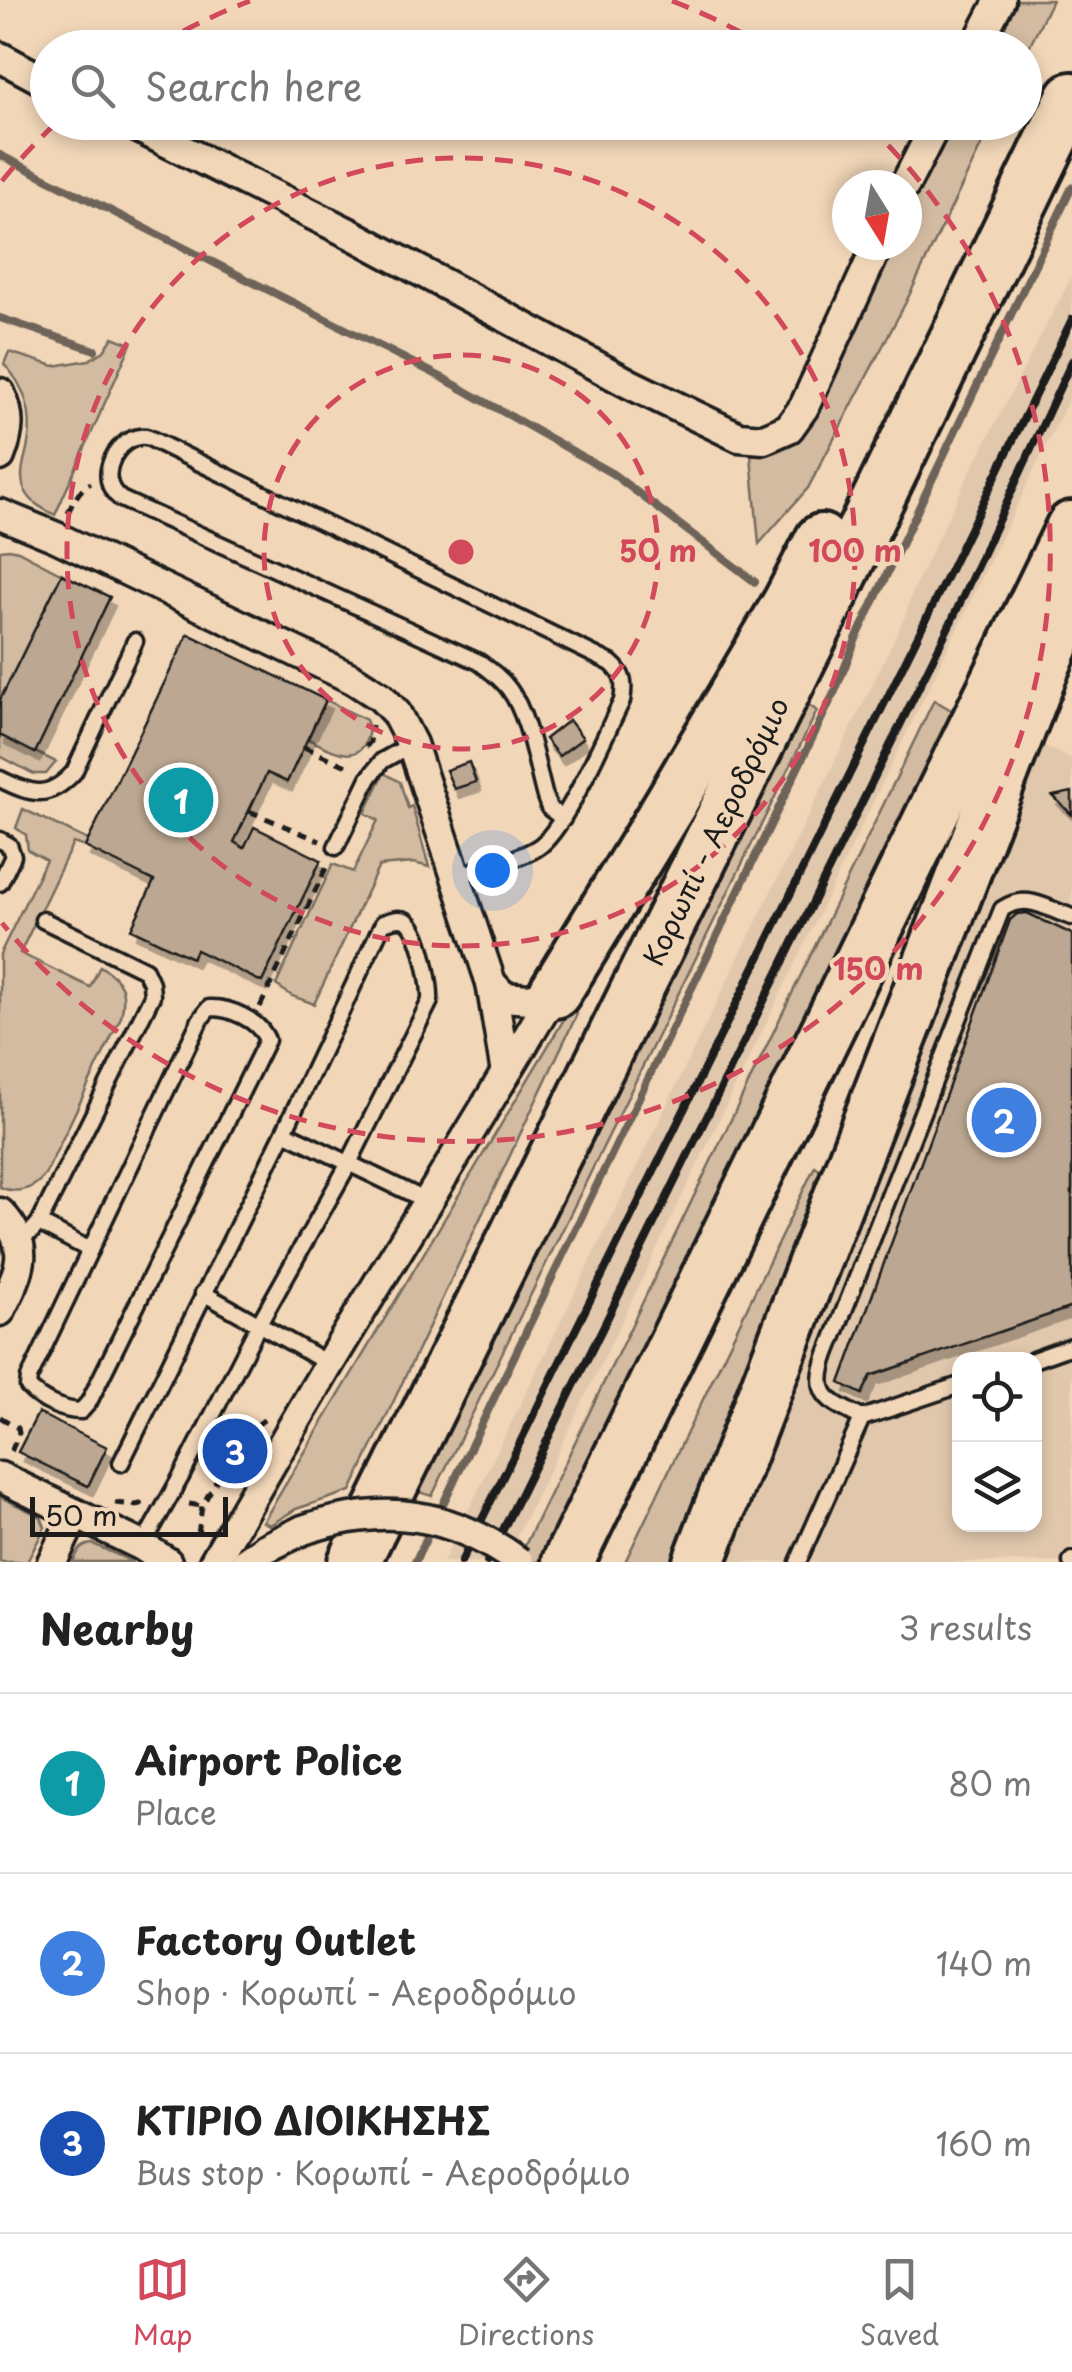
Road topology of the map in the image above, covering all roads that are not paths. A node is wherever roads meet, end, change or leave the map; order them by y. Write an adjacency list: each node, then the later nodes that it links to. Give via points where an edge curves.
1 (1000, 0): 2 (street)
2 (984, 30)
3 (0, 57): 4 (street)
4 (30, 73)
5 (1072, 98): 10 (highway, Κορωπί - Αεροδρόμιο)
6 (164, 140): 9 (street, via 739,437 764,439 789,428)
7 (928, 140): 8 (street)
8 (913, 170)
9 (871, 260)
10 (990, 263): 27 (highway, via 855,471 789,602); 51 (highway, Κορωπί - Αεροδρόμιο)
11 (0, 393): 12 (street, via 9,421)
12 (0, 456)
13 (0, 514): 17 (street, via 352,679 389,704)
14 (1072, 527): 53 (highway)
15 (1072, 601): 54 (highway)
16 (135, 641): 18 (lane, via 74,772 60,787 23,791)
17 (412, 744): 21 (lane, via 369,778); 22 (street)
18 (0, 779)
19 (563, 819): 19 (lane, via 622,700 623,679 611,663 145,437 120,446 106,474 121,498 496,674 518,703 549,808); 22 (lane, via 535,850)
20 (0, 840): 23 (lane, via 13,856)
21 (336, 847)
22 (456, 876): 26 (street)
23 (0, 882)
24 (1072, 918): 42 (lane, via 1040,902 1020,901 1002,909 994,926 821,1370 819,1386 828,1400)
25 (43, 920): 33 (lane, via 145,970 152,996)
26 (490, 982): 27 (street, via 504,997); 28 (street)
27 (556, 992): 28 (street)
28 (506, 1073): 31 (street)
29 (284, 1132): 30 (lane); 30 (lane, via 384,923 406,920 415,928 430,1001); 35 (lane)
30 (348, 1165): 31 (lane); 37 (lane)
31 (427, 1200): 40 (street)
32 (0, 1213): 33 (street)
33 (28, 1231): 34 (lane); 36 (street)
34 (90, 1250): 34 (lane, via 29,1378 34,1394 68,1411 81,1411 89,1402 267,1040 253,1022 222,1008 209,1008 200,1020)
35 (202, 1293): 37 (lane); 43 (lane)
36 (0, 1311)
37 (259, 1324): 40 (lane); 46 (lane)
38 (1072, 1346): 39 (lane)
39 (1042, 1357)
40 (329, 1364): 49 (street)
41 (952, 1388): 42 (lane)
42 (862, 1418): 55 (lane)
43 (121, 1463)
44 (7, 1466): 45 (street)
45 (75, 1514): 46 (street); 47 (street)
46 (142, 1546): 48 (street)
47 (52, 1562)
48 (167, 1562)
49 (214, 1562)
50 (246, 1562): 52 (street, bridge, via 334,1520 395,1514 446,1523)
51 (354, 1562)
52 (520, 1562)
53 (568, 1562)
54 (699, 1562)
55 (798, 1562)

